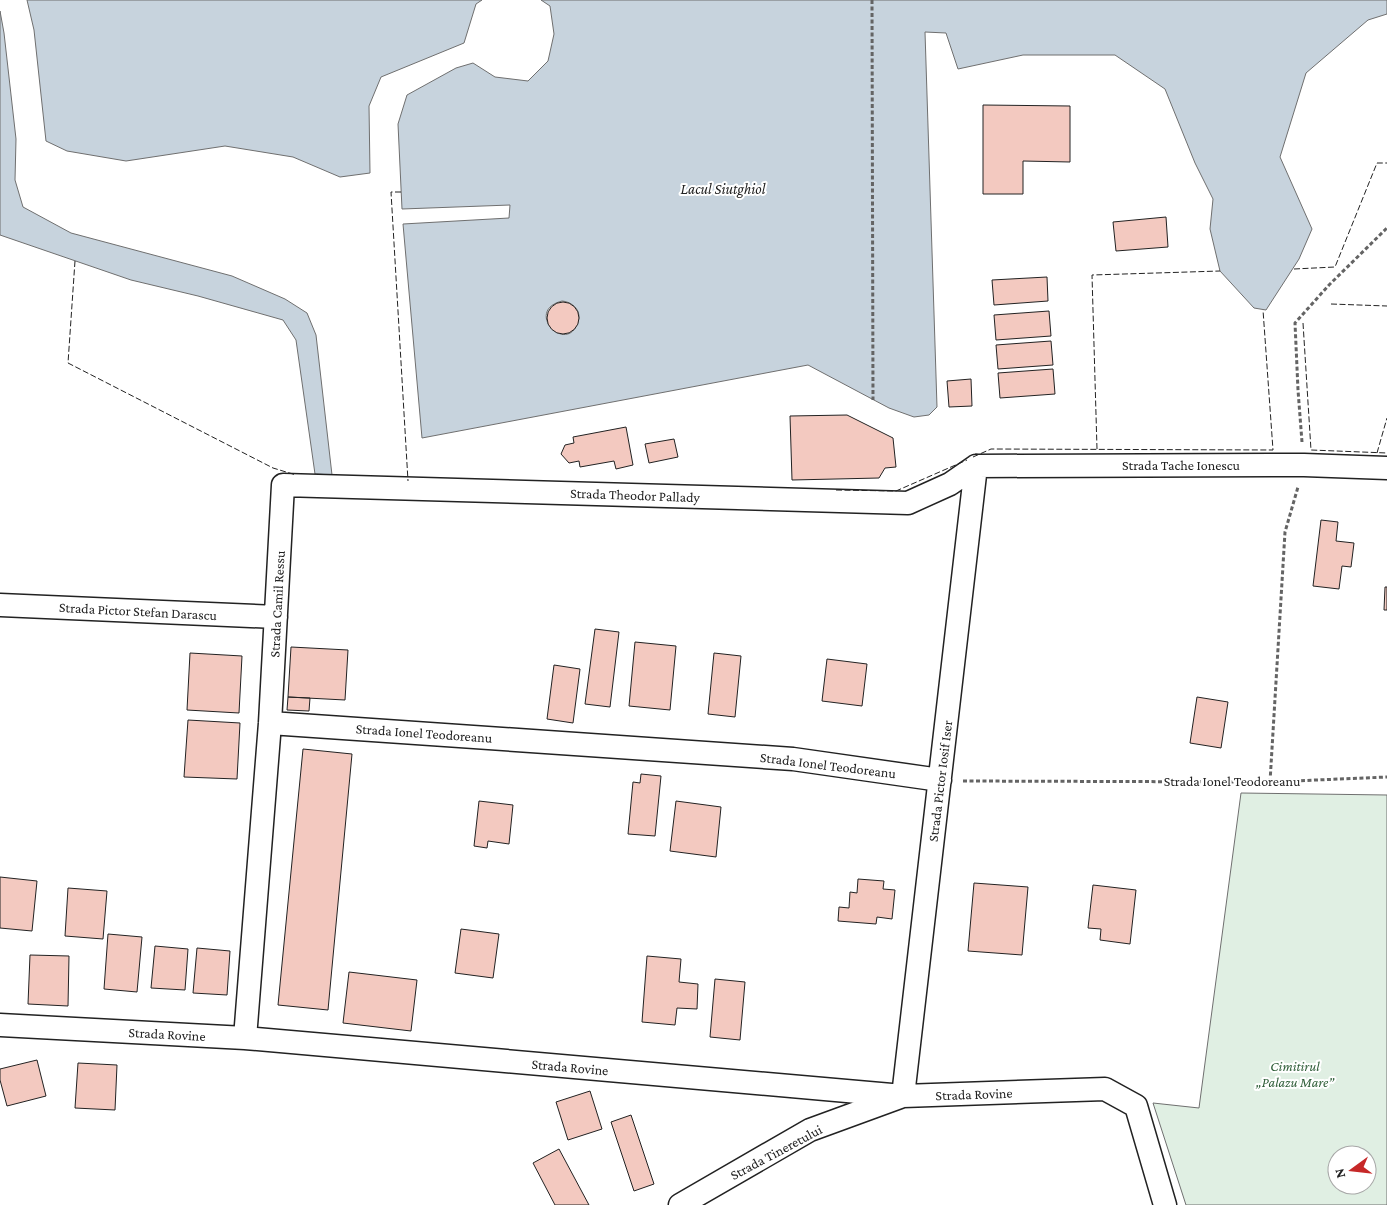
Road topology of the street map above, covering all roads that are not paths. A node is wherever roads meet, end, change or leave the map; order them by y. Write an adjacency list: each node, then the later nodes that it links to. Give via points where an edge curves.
1 (976, 466): 2 (street, Strada Tache Ionescu, via 1304,465); 3 (street, Strada Theodor Pallady, via 950,484 908,503); 7 (street, Strada Pictor Iosif Iser)
2 (1387, 468)
3 (284, 485): 5 (street, Strada Camil Ressu)
4 (0, 605): 5 (street, Strada Pictor Stefan Darascu)
5 (276, 617): 6 (street, Strada Camil Ressu)
6 (270, 723): 7 (street, Strada Ionel Teodoreanu, via 793,759); 9 (street, Strada Camil Ressu)
7 (940, 780): 10 (street, Strada Pictor Iosif Iser)
8 (0, 1026): 9 (street, Strada Rovine)
9 (245, 1038): 10 (street, Strada Rovine)
10 (903, 1096): 11 (street, Strada Tineretului, via 810,1130); 12 (street, Strada Rovine, via 1105,1089 1136,1106)
11 (680, 1205)
12 (1165, 1205)

